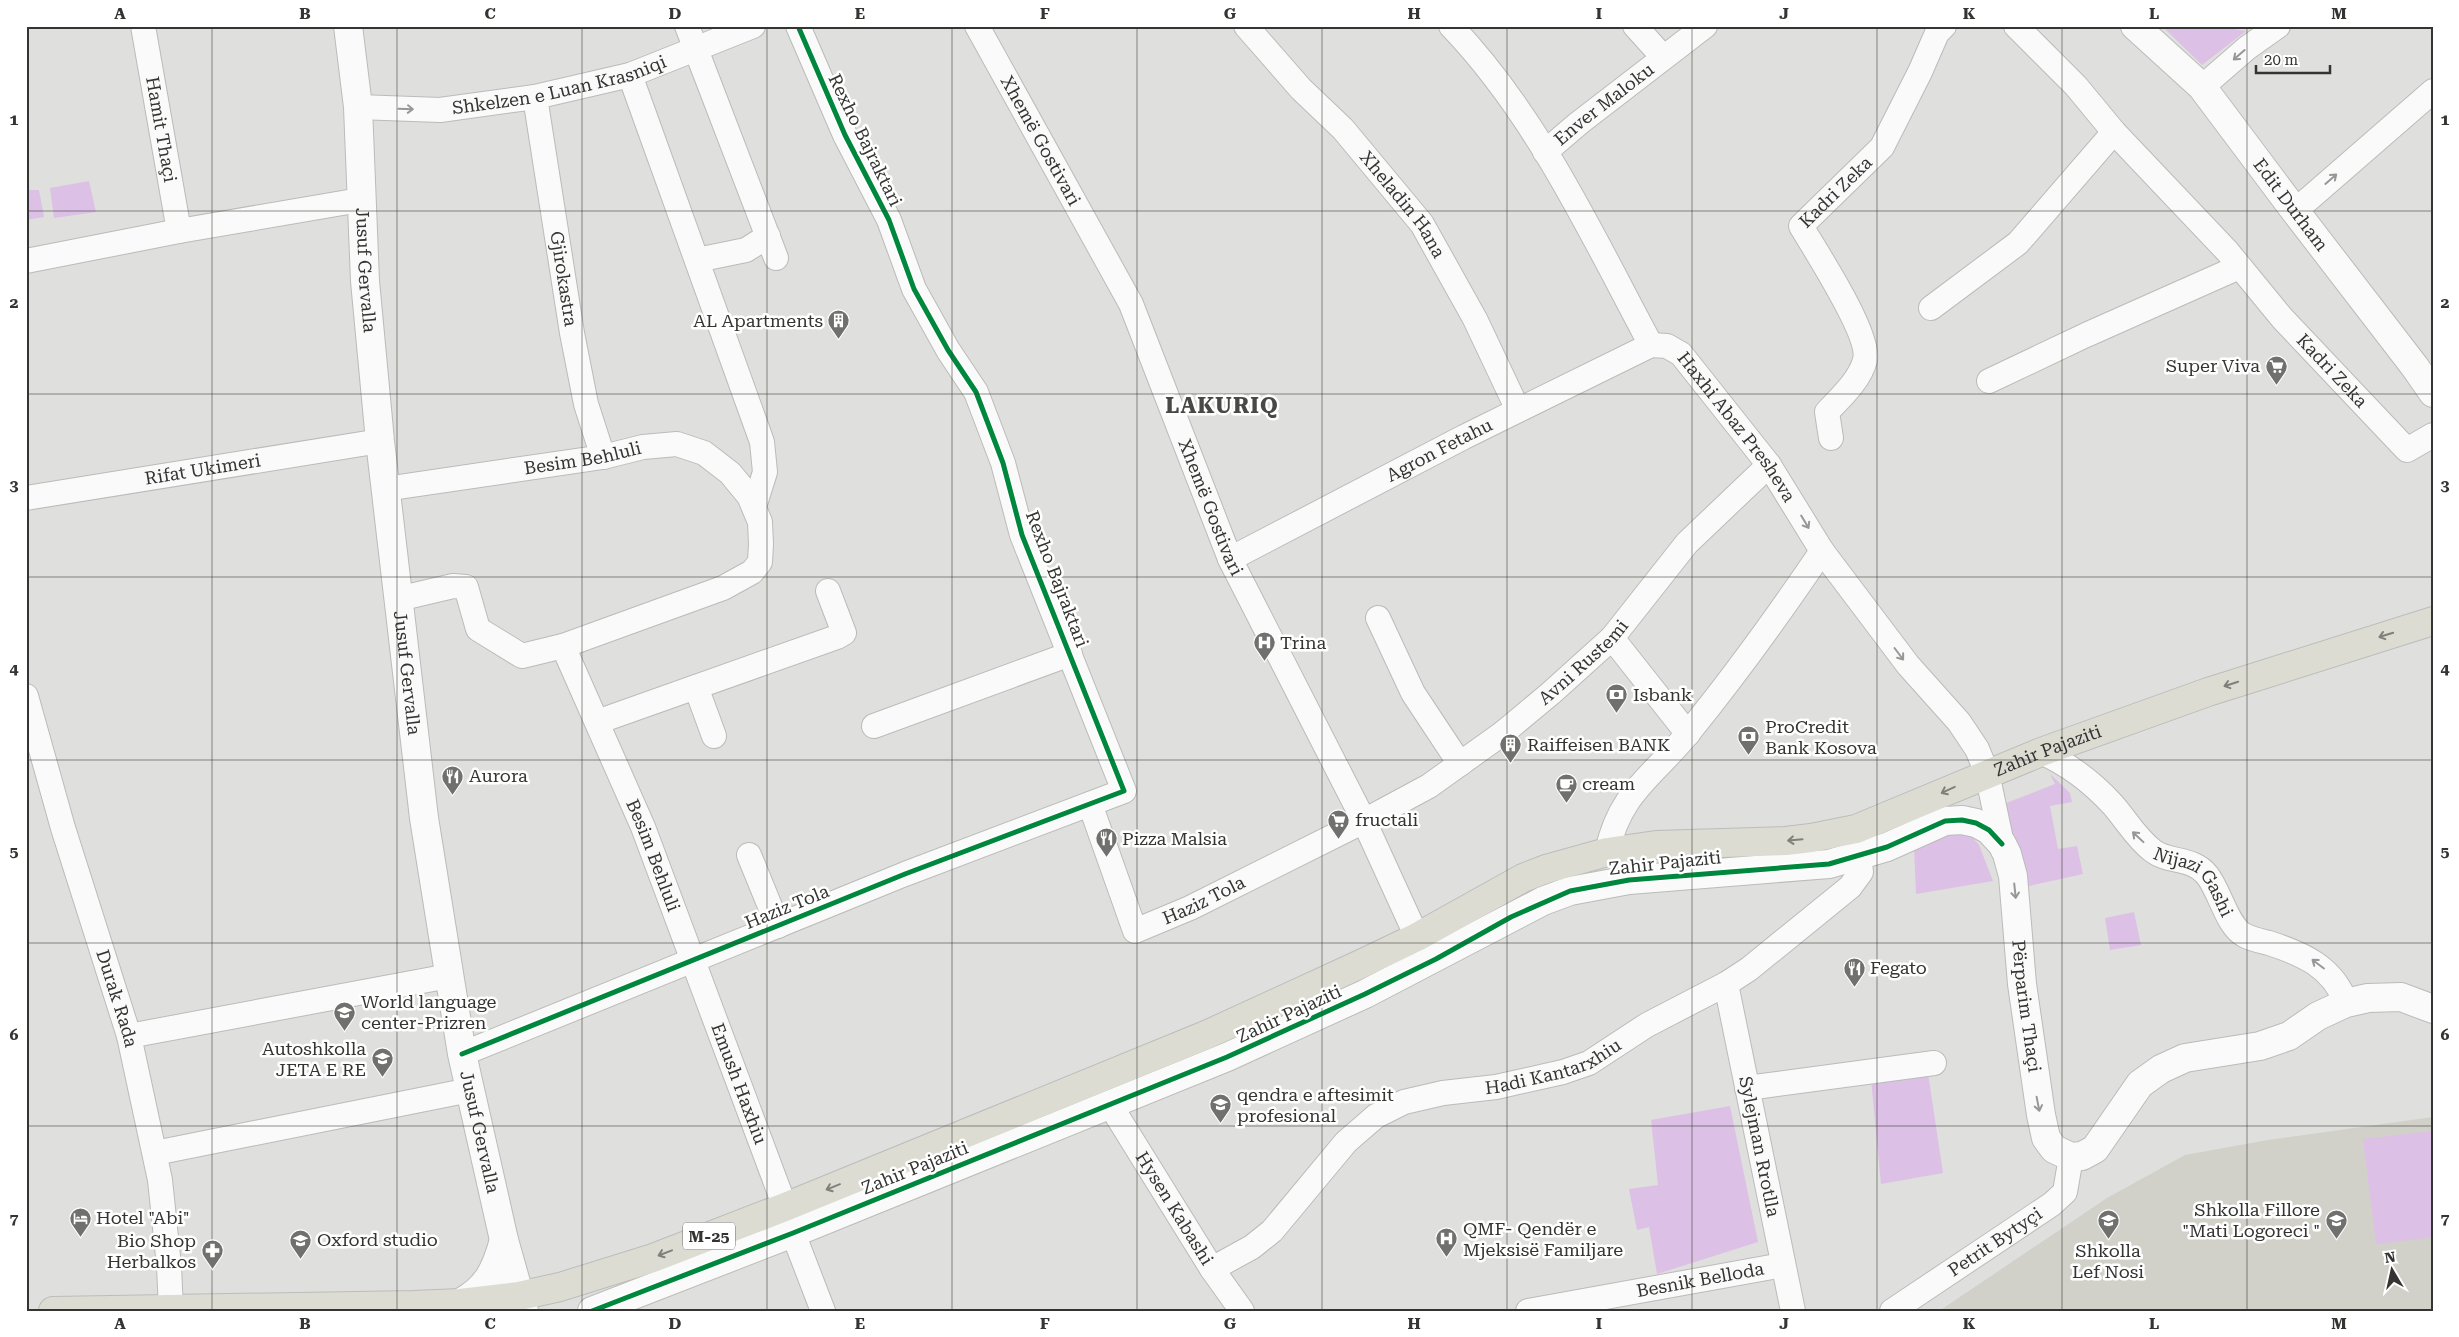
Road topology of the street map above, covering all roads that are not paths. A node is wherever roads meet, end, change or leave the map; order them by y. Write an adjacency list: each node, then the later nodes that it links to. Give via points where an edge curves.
1 (143, 26): 26 (street, Hamit Thaçi)
2 (348, 26): 21 (street, Jusuf Gervalla)
3 (687, 26): 15 (street)
4 (753, 26): 15 (street, Shkelzen e Luan Krasniqi)
5 (798, 26): 53 (street, Rexho Bajraktari, via 845,134 889,220 914,289 976,392 1003,463 1022,535)
6 (977, 26): 46 (street, Xhemë Gostivari, via 1131,304)
7 (1246, 26): 36 (street, Xheladin Hana, via 1301,89 1343,129 1422,224 1475,319)
8 (1451, 26): 23 (street, via 1501,85)
9 (1635, 26): 16 (street, Enver Maloku)
10 (1705, 26): 16 (street, Enver Maloku)
11 (1944, 26): 38 (street, Kadri Zeka, via 1937,33 1882,147 1800,226 1861,331 1866,358 1853,383 1827,412)
12 (2016, 26): 22 (street, Kadri Zeka, via 2076,86)
13 (2135, 26): 18 (street, Edit Durham)
14 (2278, 26): 18 (street, one-way to 18)
15 (696, 49): 17 (street, Shkelzen e Luan Krasniqi); 27 (street)
16 (1663, 57): 23 (street, Enver Maloku)
17 (630, 75): 20 (street, Shkelzen e Luan Krasniqi); 29 (street)
18 (2202, 87): 25 (street, Edit Durham)
19 (2433, 91): 25 (street, one-way to 19)
20 (535, 97): 21 (street, Shkelzen e Luan Krasniqi, one-way to 20, via 440,110); 40 (street, Gjirokastra, via 572,333 586,404)
21 (358, 107): 24 (street, Jusuf Gervalla)
22 (2114, 132): 31 (street, Kadri Zeka); 32 (street, via 2018,243)
23 (1545, 152): 33 (street)
24 (360, 200): 26 (street); 39 (street, Jusuf Gervalla)
25 (2295, 211): 35 (street, Edit Durham)
26 (179, 231): 30 (street)
27 (768, 236): 28 (street); 29 (street, via 746,250)
28 (776, 258)
29 (698, 260): 44 (street, via 762,442 765,472)
30 (26, 261)
31 (2240, 267): 34 (street); 37 (street, Kadri Zeka, via 2282,318 2407,450)
32 (1931, 308)
33 (1651, 345): 36 (street, Agron Fetahu); 41 (street, Haxhi Abaz Presheva, via 1667,346 1681,354)
34 (1989, 381)
35 (2433, 394)
36 (1518, 410): 46 (street, Agron Fetahu)
37 (2433, 436)
38 (1830, 438)
39 (380, 441): 42 (street, Jusuf Gervalla); 43 (street, Rifat Ukimeri)
40 (604, 457): 42 (street, Besim Behluli); 44 (street, Besim Behluli, via 643,447 677,444 704,453 730,473)
41 (1769, 464): 45 (street, Haxhi Abaz Presheva, one-way to 45); 51 (street, Avni Rustemi, via 1687,543)
42 (386, 490): 48 (street, Jusuf Gervalla)
43 (26, 498)
44 (754, 507): 52 (street, Besim Behluli, via 760,522 761,544 760,562 752,572 723,588)
45 (1822, 551): 58 (street, via 1775,620); 62 (street, Haxhi Abaz Presheva, one-way to 62, via 1908,665 1959,722 1977,749)
46 (1230, 559): 65 (street, Xhemë Gostivari)
47 (828, 591): 54 (street, via 844,633)
48 (398, 599): 52 (street, Besim Behluli, via 466,586 478,629 486,634 522,656); 74 (street, Jusuf Gervalla, via 424,818)
49 (1378, 618): 61 (street, via 1413,693)
50 (2433, 621): 60 (main road, Zahir Pajaziti / M-25, one-way to 60, via 2208,692)
51 (1612, 638): 58 (street); 61 (street, Avni Rustemi, via 1503,733)
52 (563, 646): 56 (street, Besim Behluli)
53 (1070, 654): 57 (street, Rexho Bajraktari); 63 (street, Rexho Bajraktari)
54 (696, 687): 56 (street); 59 (street)
55 (26, 696): 78 (street, Durak Rada, via 63,828)
56 (597, 722): 73 (street, Besim Behluli, via 643,827)
57 (874, 726)
58 (1688, 734): 68 (street, via 1619,812)
59 (714, 736)
60 (2040, 752): 62 (main road, Zahir Pajaziti / M-25); 76 (street, Nijazi Gashi, one-way to 60, via 2331,975 2313,960 2242,935 2229,918 2220,894 2206,873 2192,862 2154,852 2082,777 2058,759)
61 (1460, 764): 65 (street, Avni Rustemi, via 1429,786)
62 (1987, 772): 66 (main road, Zahir Pajaziti / M-25, one-way to 66, via 1906,810); 67 (street, Haxhi Abaz Presheva)
63 (1124, 791): 64 (street, Haziz Tola)
64 (1090, 804): 65 (street, Haziz Tola, via 1135,930 1190,908); 71 (street, Haziz Tola)
65 (1364, 821): 72 (street, Xhemë Gostivari)
66 (1856, 829): 68 (main road, Zahir Pajaziti / M-25, one-way to 68, via 1794,840 1656,845); 70 (street, Hadi Kantarxhiu)
67 (2002, 844): 70 (street, Zahir Pajaziti, via 1989,830 1976,823 1944,821); 85 (street, Përparim Thaçi, one-way to 85, via 2013,876 2022,984 2040,1116 2046,1138 2054,1149)
68 (1607, 852): 72 (main road, Zahir Pajaziti / M-25, via 1523,878)
69 (750, 856): 71 (street, Haziz Tola)
70 (1861, 856): 75 (street, Hadi Kantarxhiu, via 1861,872 1850,887); 83 (street, Zahir Pajaziti, via 1829,864 1629,880 1570,891 1511,917 1365,994 1227,1057)
71 (778, 926): 73 (street, Haziz Tola)
72 (1417, 937): 86 (main road, Zahir Pajaziti / M-25, one-way to 86, via 1206,1035)
73 (692, 961): 79 (street, Haziz Tola); 86 (street, Emush Haxhiu)
74 (449, 976): 78 (street); 79 (street, Jusuf Gervalla)
75 (1726, 984): 81 (street, Sylejman Rrotlla); 90 (street, Hadi Kantarxhiu, via 1647,1025 1589,1063 1496,1087 1443,1093 1404,1102 1376,1116 1346,1142 1272,1231 1252,1247)
76 (2346, 1003): 77 (street, via 2368,998 2400,997); 85 (street, via 2318,1016 2289,1036 2260,1046 2185,1058 2161,1069 2140,1084 2095,1149 2082,1156)
77 (2433, 1009)
78 (129, 1036): 84 (street, Durak Rada)
79 (462, 1054): 82 (street, Jusuf Gervalla)
80 (1934, 1064): 81 (street)
81 (1747, 1088): 89 (street, Sylejman Rrotlla)
82 (470, 1090): 84 (street); 88 (street, Jusuf Gervalla)
83 (1109, 1103): 87 (street, Zahir Pajaziti); 90 (street, Hysen Kabashi)
84 (155, 1153): 93 (street, Durak Rada)
85 (2071, 1157): 100 (street, Petrit Bytyçi, via 2065,1192 2052,1204)
86 (785, 1207): 92 (main road, Zahir Pajaziti / M-25, one-way to 92, via 653,1258 560,1287)
87 (793, 1233): 96 (street, Zahir Pajaziti); 97 (street)
88 (504, 1240): 91 (street, via 484,1285); 92 (street, Jusuf Gervalla)
89 (1783, 1265): 94 (street, Sylejman Rrotlla); 99 (street, Besnik Belloda)
90 (1212, 1269): 98 (street, Hysen Kabashi)
91 (460, 1303): 92 (main road, M-25); 93 (main road, M-25)
92 (521, 1303)
93 (171, 1310): 95 (main road, M-25)
94 (1793, 1310)
95 (53, 1311)
96 (592, 1311)
97 (822, 1311)
98 (1242, 1311)
99 (1528, 1311)
100 (1892, 1311)

